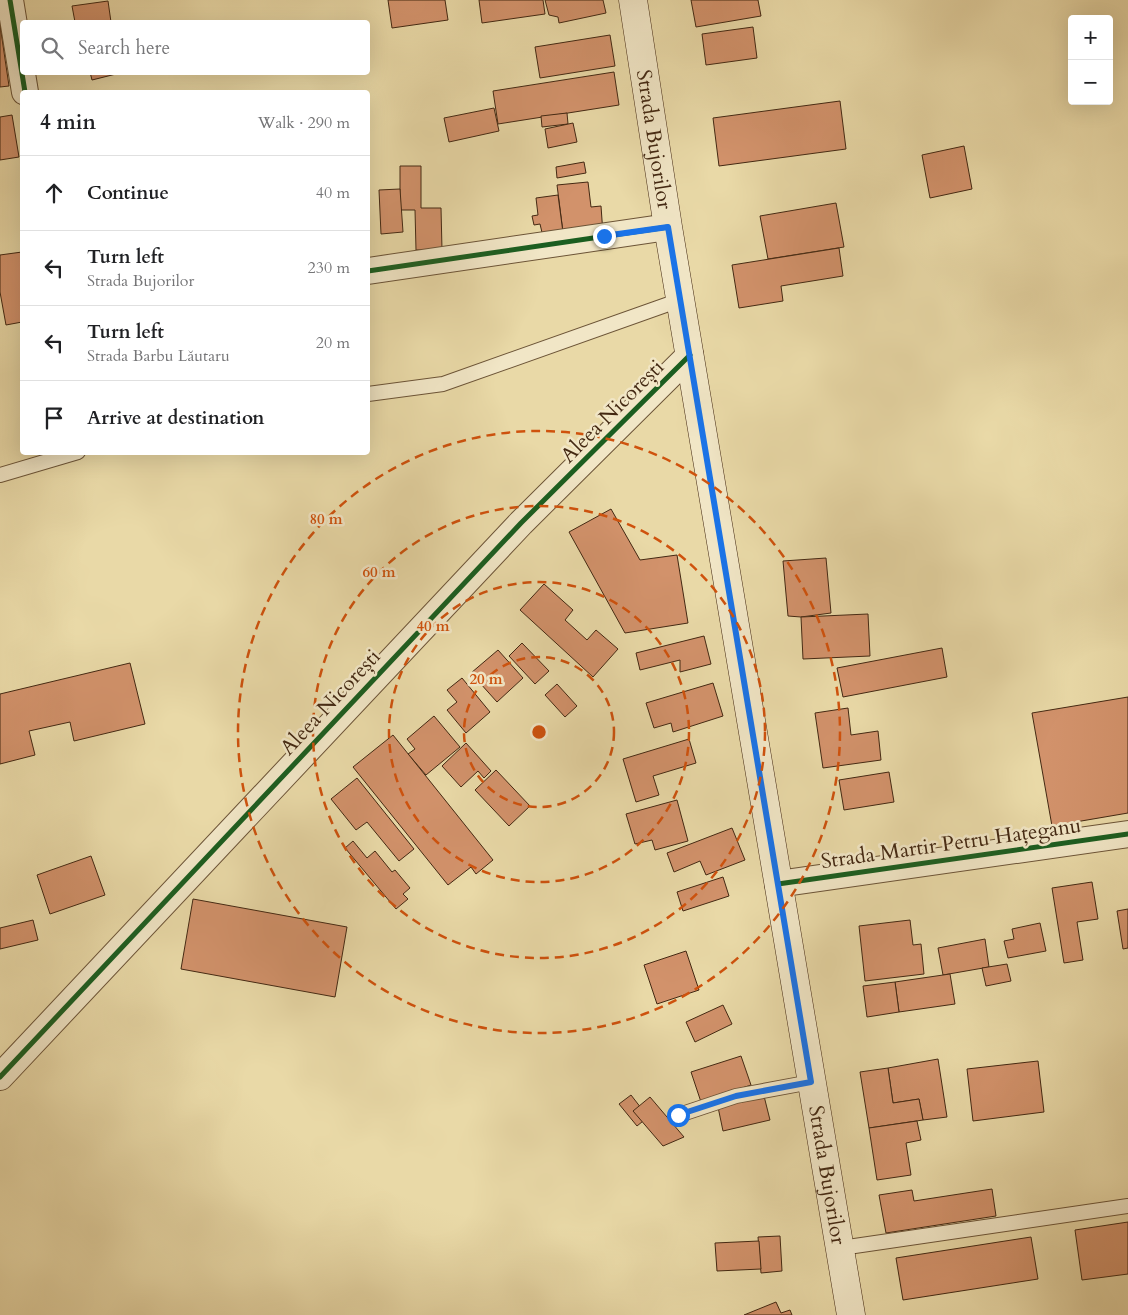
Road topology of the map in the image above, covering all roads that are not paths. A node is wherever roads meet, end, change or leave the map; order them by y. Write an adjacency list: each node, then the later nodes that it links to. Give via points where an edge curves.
1 (10, 0): 3 (street)
2 (633, 0): 6 (main road, Strada Bujorilor)
3 (20, 61)
4 (22, 75): 5 (street)
5 (25, 90)
6 (668, 227): 7 (street); 8 (main road, Strada Bujorilor)
7 (370, 271)
8 (680, 300): 9 (main road, Strada Bujorilor); 10 (lane, via 443,384)
9 (690, 355): 14 (main road, Strada Bujorilor); 15 (street, Aleea Nicorești, via 521,523)
10 (370, 394)
11 (68, 455): 12 (lane)
12 (0, 475)
13 (1128, 834): 14 (street, Strada Martir Petru Hațeganu)
14 (778, 884): 16 (main road, Strada Bujorilor)
15 (0, 1077)
16 (811, 1082): 17 (lane, via 736,1096); 19 (main road, Strada Bujorilor)
17 (678, 1115)
18 (1128, 1206): 19 (lane)
19 (841, 1248): 20 (main road, Strada Bujorilor)
20 (851, 1315)

